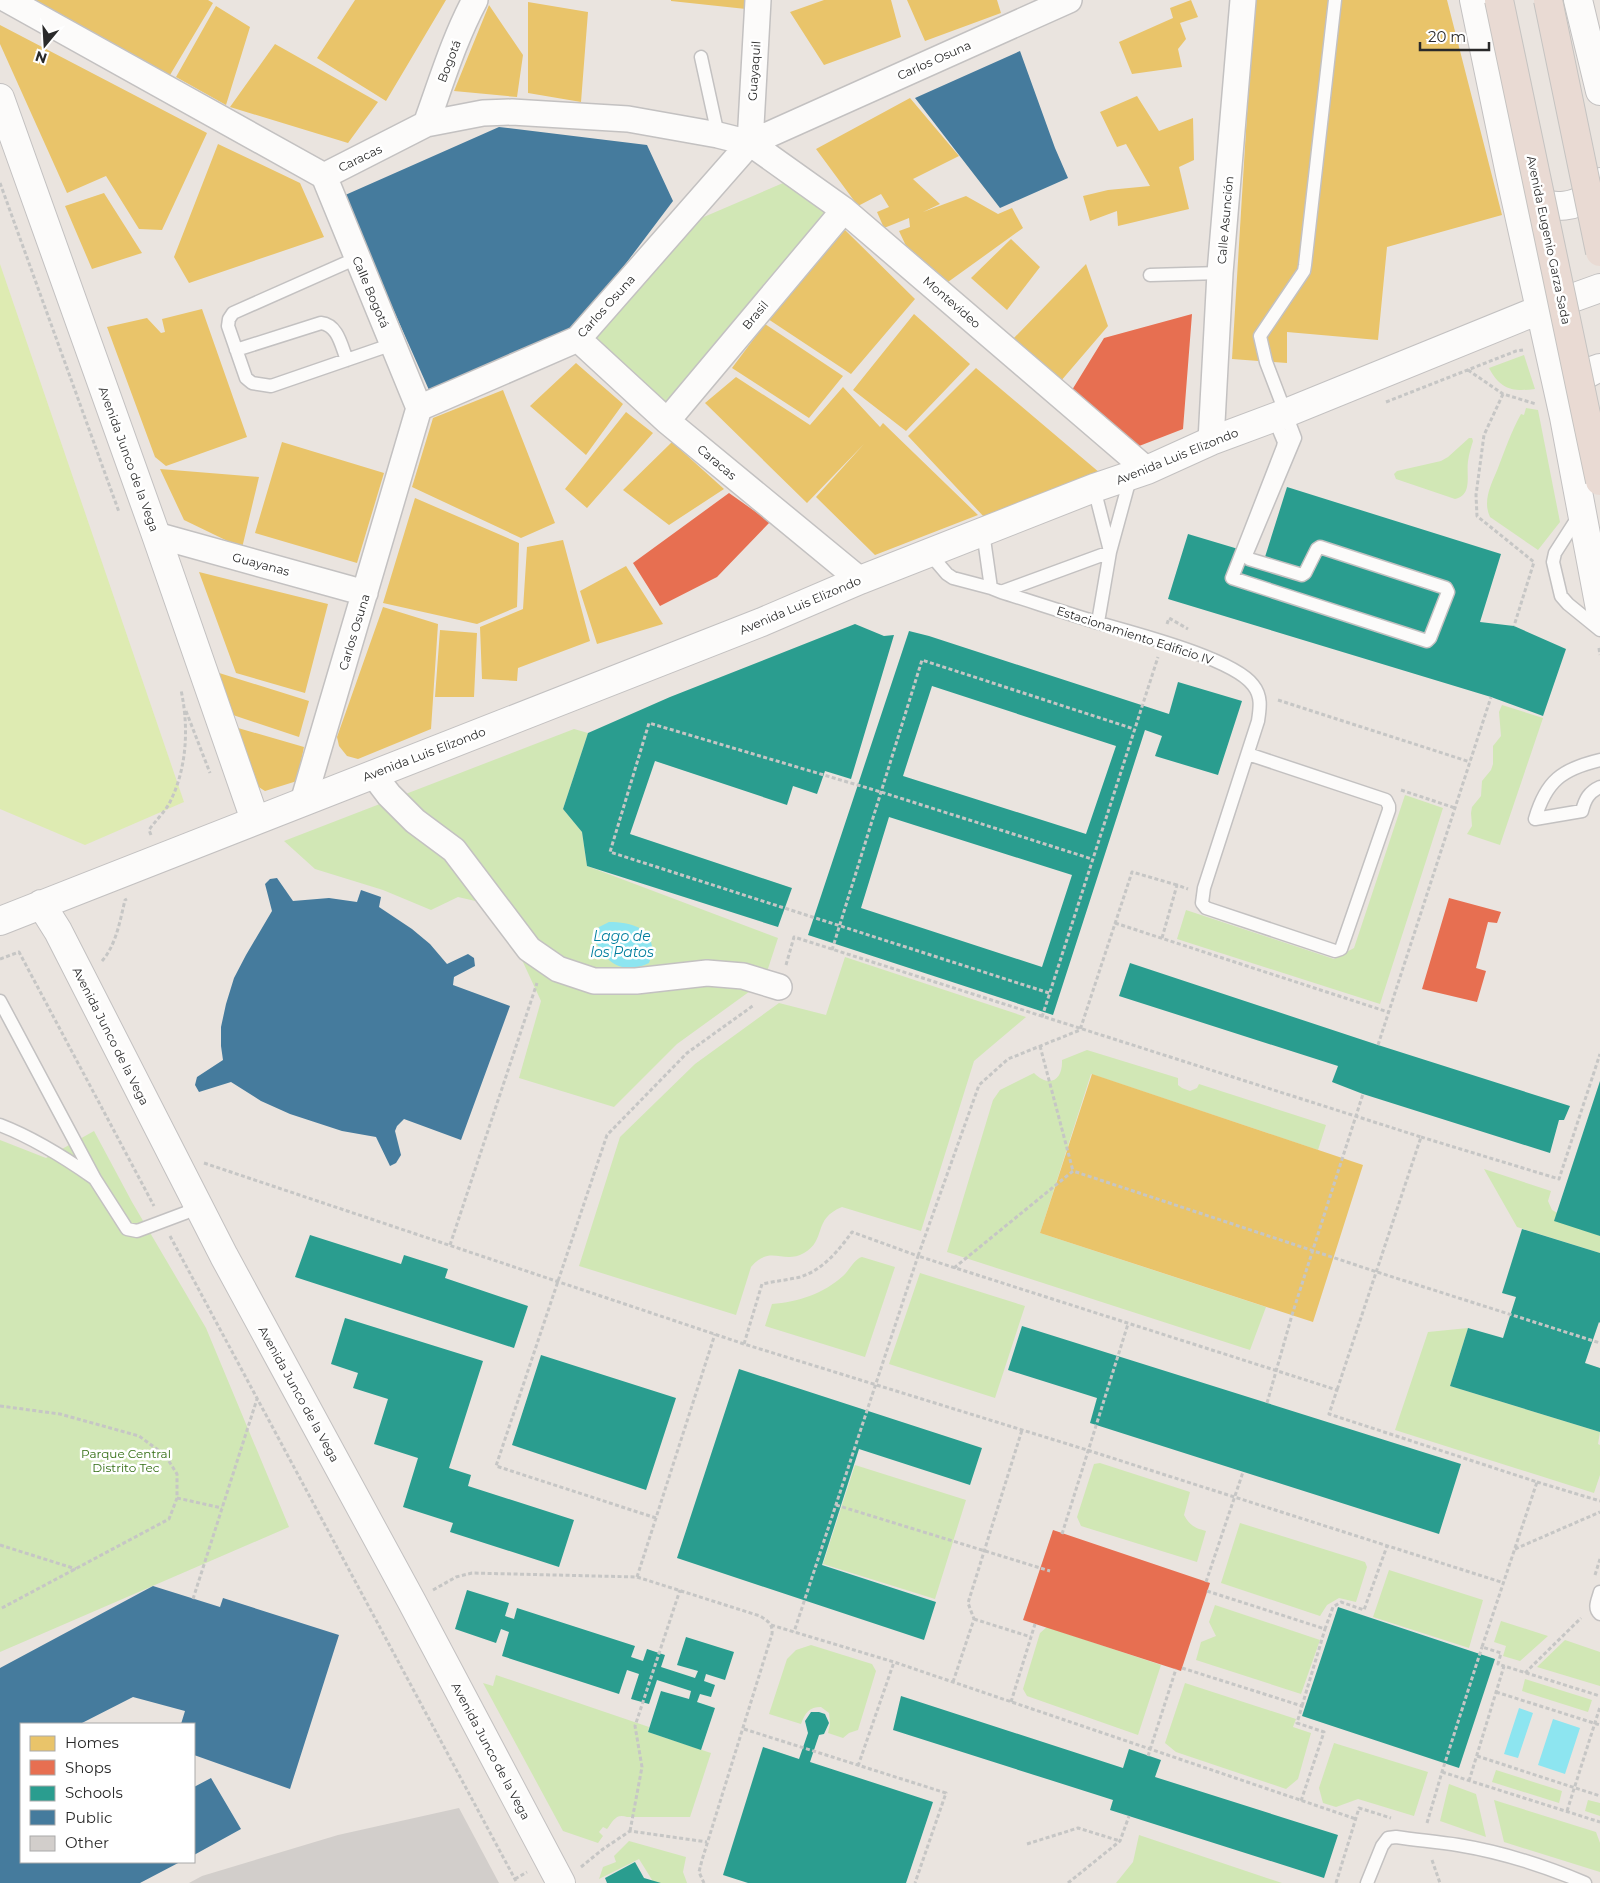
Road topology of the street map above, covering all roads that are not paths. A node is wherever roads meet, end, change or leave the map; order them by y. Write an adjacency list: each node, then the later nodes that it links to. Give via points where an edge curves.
1 (8, 0): 18 (street, Caracas)
2 (476, 0): 14 (street, Bogotá, via 467,15)
3 (758, 0): 16 (street, Guayaquil)
4 (1068, 0): 16 (street, Carlos Osuna)
5 (1243, 0): 23 (street, Calle Asunción)
6 (1335, 0): 34 (lane, via 1304,271 1260,336)
7 (1474, 0): 17 (street)
8 (1499, 0): 38 (highway, Avenida Eugenio Garza Sada, bridge)
9 (1548, 0): 21 (highway, bridge)
10 (1578, 0): 12 (street)
11 (701, 57): 15 (lane)
12 (1600, 91)
13 (0, 98): 42 (street, Avenida Junco de la Vega)
14 (426, 124): 15 (street, Caracas, via 483,113 512,112 628,119); 18 (street, Caracas)
15 (718, 135): 16 (street, Caracas)
16 (750, 143): 20 (street, Montevideo); 27 (street, Carlos Osuna)
17 (1510, 174): 19 (street, via 1523,194 1549,206 1576,202); 26 (street)
18 (324, 176): 22 (street, Calle Bogotá)
19 (1600, 182)
20 (844, 210): 35 (street, Brasil); 37 (street, Montevideo)
21 (1600, 252)
22 (357, 258): 28 (street, Calle Bogotá); 29 (lane, via 233,313 228,326)
23 (1220, 273): 24 (lane); 36 (street, Calle Asunción)
24 (1150, 275)
25 (1600, 288): 26 (street, Avenida Luis Elizondo)
26 (1539, 310): 33 (street); 34 (street, Avenida Luis Elizondo)
27 (578, 339): 32 (street, Carlos Osuna); 35 (street, Caracas)
28 (393, 344): 30 (lane); 32 (street, Calle Bogotá)
29 (236, 350): 30 (lane, via 246,378 260,386 271,386); 30 (lane, via 321,323 334,328)
30 (348, 360)
31 (1600, 368): 33 (street, via 1584,376 1565,404)
32 (418, 408): 47 (street, Carlos Osuna)
33 (1553, 411): 40 (street)
34 (1280, 416): 34 (lane, via 1283,446 1232,578 1427,641 1448,592 1446,588 1320,547 1302,575 1246,557 1295,438); 36 (street, Avenida Luis Elizondo)
35 (667, 421): 45 (street, Caracas)
36 (1210, 441): 37 (street, Avenida Luis Elizondo)
37 (1139, 472): 39 (street, Avenida Luis Elizondo); 43 (lane, via 1125,502)
38 (1600, 481)
39 (1094, 488): 41 (street, Avenida Luis Elizondo); 43 (lane)
40 (1582, 512): 48 (street); 50 (lane, via 1553,562 1561,596)
41 (983, 532): 44 (street, Avenida Luis Elizondo); 46 (lane)
42 (156, 535): 47 (street, Guayanas); 56 (street, Avenida Junco de la Vega)
43 (1110, 552): 46 (lane); 49 (lane)
44 (929, 553): 45 (street, Avenida Luis Elizondo); 46 (lane, Estacionamiento Edificio IV, via 953,578)
45 (860, 580): 53 (street, Avenida Luis Elizondo, via 762,622)
46 (996, 590): 49 (lane, Estacionamiento Edificio IV)
47 (365, 592): 55 (street, Carlos Osuna)
48 (1600, 609)
49 (1098, 622): 51 (lane, Estacionamiento Edificio IV, via 1202,656 1237,671 1253,685 1260,706)
50 (1600, 630)
51 (1248, 754): 51 (lane, Estacionamiento Edificio IV, via 1386,800 1389,806 1341,949 1335,951 1202,904)
52 (1600, 760): 54 (lane, via 1566,773 1552,784 1541,800 1535,819 1582,811 1589,794)
53 (373, 774): 55 (street, Avenida Luis Elizondo); 59 (street, via 415,821 454,850 529,949 558,969 594,982 707,974 742,976)
54 (1600, 787)
55 (302, 802): 56 (street, Avenida Luis Elizondo)
56 (255, 820): 57 (street, Avenida Luis Elizondo)
57 (34, 907): 58 (street, Avenida Luis Elizondo); 63 (street, Avenida Junco de la Vega)
58 (0, 921)
59 (779, 987)
60 (0, 1002): 62 (lane)
61 (0, 1125): 62 (lane, via 44,1146)
62 (95, 1179): 63 (lane, via 127,1229 137,1231)
63 (182, 1213): 66 (street, Avenida Junco de la Vega, via 412,1602); 67 (street, Avenida Junco de la Vega, via 481,1764)
64 (1600, 1592): 65 (lane, via 1596,1606)
65 (1600, 1614)
66 (569, 1877)
67 (527, 1878)
68 (1368, 1883): 69 (lane, via 1382,1846 1388,1838 1396,1837 1460,1846 1539,1866)
69 (1585, 1883)

